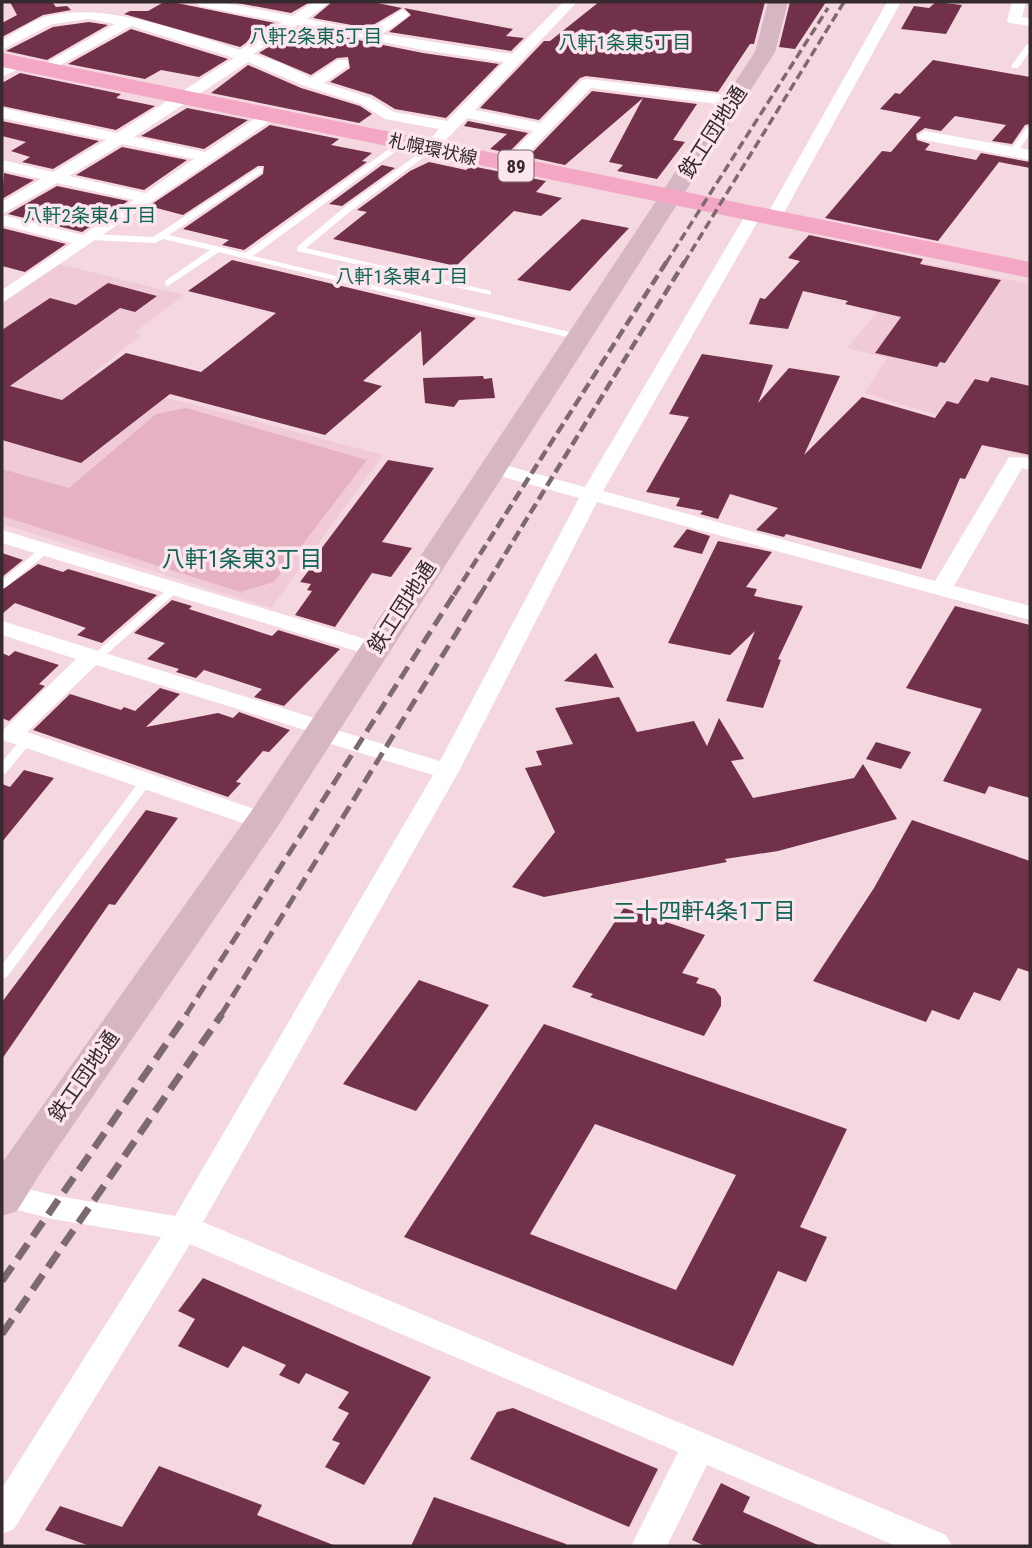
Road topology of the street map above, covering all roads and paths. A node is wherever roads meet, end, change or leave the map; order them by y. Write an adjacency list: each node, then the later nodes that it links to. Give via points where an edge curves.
1 (323, 2): 8 (street)
2 (570, 2): 14 (street)
3 (778, 2): 21 (street, 鉄工団地通, via 765,52)
4 (894, 2): 42 (street)
5 (1019, 2): 10 (street, via 1014,20)
6 (212, 3): 8 (street)
7 (402, 14): 11 (street)
8 (296, 19): 11 (street); 13 (street)
9 (128, 22): 13 (street); 15 (street, via 89,15 48,20); 18 (street)
10 (1030, 22)
11 (371, 35): 14 (street)
12 (1030, 46): 17 (lane)
13 (243, 56): 19 (street); 20 (street)
14 (514, 59): 22 (street)
15 (6, 61): 18 (main road, 札幌環状線 / 89)
16 (343, 63): 19 (street)
17 (1015, 66)
18 (46, 69): 20 (main road, 札幌環状線 / 89)
19 (313, 84): 25 (street, via 366,101 390,116)
20 (184, 98): 24 (main road, 札幌環状線 / 89); 29 (street)
21 (733, 100): 26 (street, via 587,83); 39 (street, 鉄工団地通)
22 (462, 112): 25 (street); 26 (street)
23 (2, 113): 29 (street)
24 (270, 116): 30 (main road, 札幌環状線 / 89); 34 (street)
25 (449, 126): 31 (street)
26 (543, 128): 36 (street)
27 (1030, 129): 32 (lane)
28 (925, 135): 32 (street)
29 (117, 138): 34 (street); 38 (street)
30 (403, 143): 31 (main road, 札幌環状線 / 89); 47 (lane)
31 (431, 149): 36 (main road, 札幌環状線 / 89); 51 (lane, via 300,249)
32 (1013, 152): 33 (street)
33 (1030, 155)
34 (210, 158): 40 (street)
35 (2, 165): 38 (street)
36 (508, 165): 39 (main road, 札幌環状線 / 89)
37 (259, 170): 44 (lane)
38 (55, 176): 40 (street); 41 (street)
39 (670, 198): 42 (main road, 札幌環状線 / 89); 52 (street, 鉄工団地通)
40 (149, 199): 45 (street)
41 (2, 209)
42 (764, 216): 48 (main road, 札幌環状線 / 89); 55 (street)
43 (2, 220): 45 (street)
44 (162, 236): 45 (lane, via 155,240); 46 (lane)
45 (88, 239): 50 (street)
46 (218, 249): 47 (lane); 49 (lane)
47 (247, 256): 52 (lane)
48 (1030, 270)
49 (168, 282)
50 (6, 291)
51 (488, 293)
52 (579, 337): 54 (street, 鉄工団地通)
53 (1030, 464): 60 (street, via 1016,461)
54 (493, 468): 55 (street); 63 (street, 鉄工団地通)
55 (591, 494): 60 (street); 68 (street)
56 (2, 536): 57 (street)
57 (46, 550): 58 (lane); 59 (street)
58 (2, 585)
59 (174, 588): 63 (street); 64 (lane)
60 (940, 590): 61 (street)
61 (1030, 613)
62 (3, 631): 64 (street)
63 (374, 649): 65 (street, 鉄工団地通)
64 (93, 657): 65 (street); 66 (street, via 10,735)
65 (321, 731): 68 (street); 70 (street, 鉄工団地通)
66 (26, 741): 67 (lane); 69 (street)
67 (2, 770)
68 (447, 771): 73 (street)
69 (146, 781): 70 (street); 71 (lane)
70 (263, 821): 72 (street, 鉄工団地通)
71 (2, 974)
72 (3, 1196): 73 (street)
73 (184, 1229): 74 (street); 75 (street)
74 (698, 1448): 76 (street); 77 (street)
75 (2, 1518)
76 (649, 1546)
77 (934, 1546)

